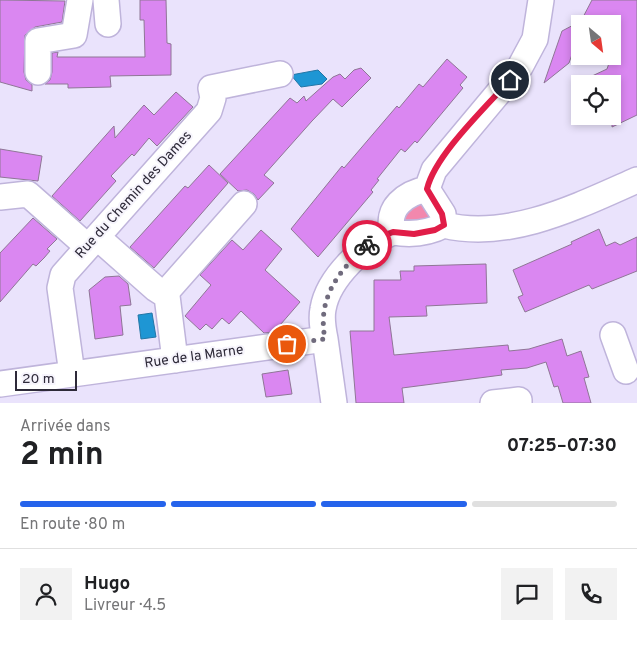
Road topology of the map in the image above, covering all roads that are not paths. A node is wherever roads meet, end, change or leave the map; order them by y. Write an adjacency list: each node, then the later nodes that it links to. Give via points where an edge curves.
1 (80, 0): 3 (street, via 74,35 38,41)
2 (541, 0): 6 (street, via 535,39 520,67 434,170)
3 (38, 72)
4 (280, 74): 11 (street, Rue du Chemin des Dames, via 211,88 214,98 209,111)
5 (637, 180): 9 (street, via 535,220 480,230)
6 (427, 189): 9 (street, via 440,208); 10 (street, via 412,192 401,200 394,212)
7 (0, 197): 11 (street, via 28,194)
8 (244, 204): 12 (street)
9 (444, 225): 10 (street, via 414,234)
10 (393, 232): 14 (street, via 365,247 334,283 322,309)
11 (93, 242): 12 (street); 17 (street, Rue du Chemin des Dames, via 63,275 60,288)
12 (166, 296): 15 (street)
13 (613, 335): 16 (street)
14 (325, 339): 15 (street, Rue de la Marne); 19 (street)
15 (175, 360): 17 (street, Rue de la Marne)
16 (626, 371)
17 (72, 374): 18 (street, Rue de la Marne)
18 (0, 384)
19 (334, 403)
20 (493, 403): 21 (street, via 518,400)
21 (519, 403)

